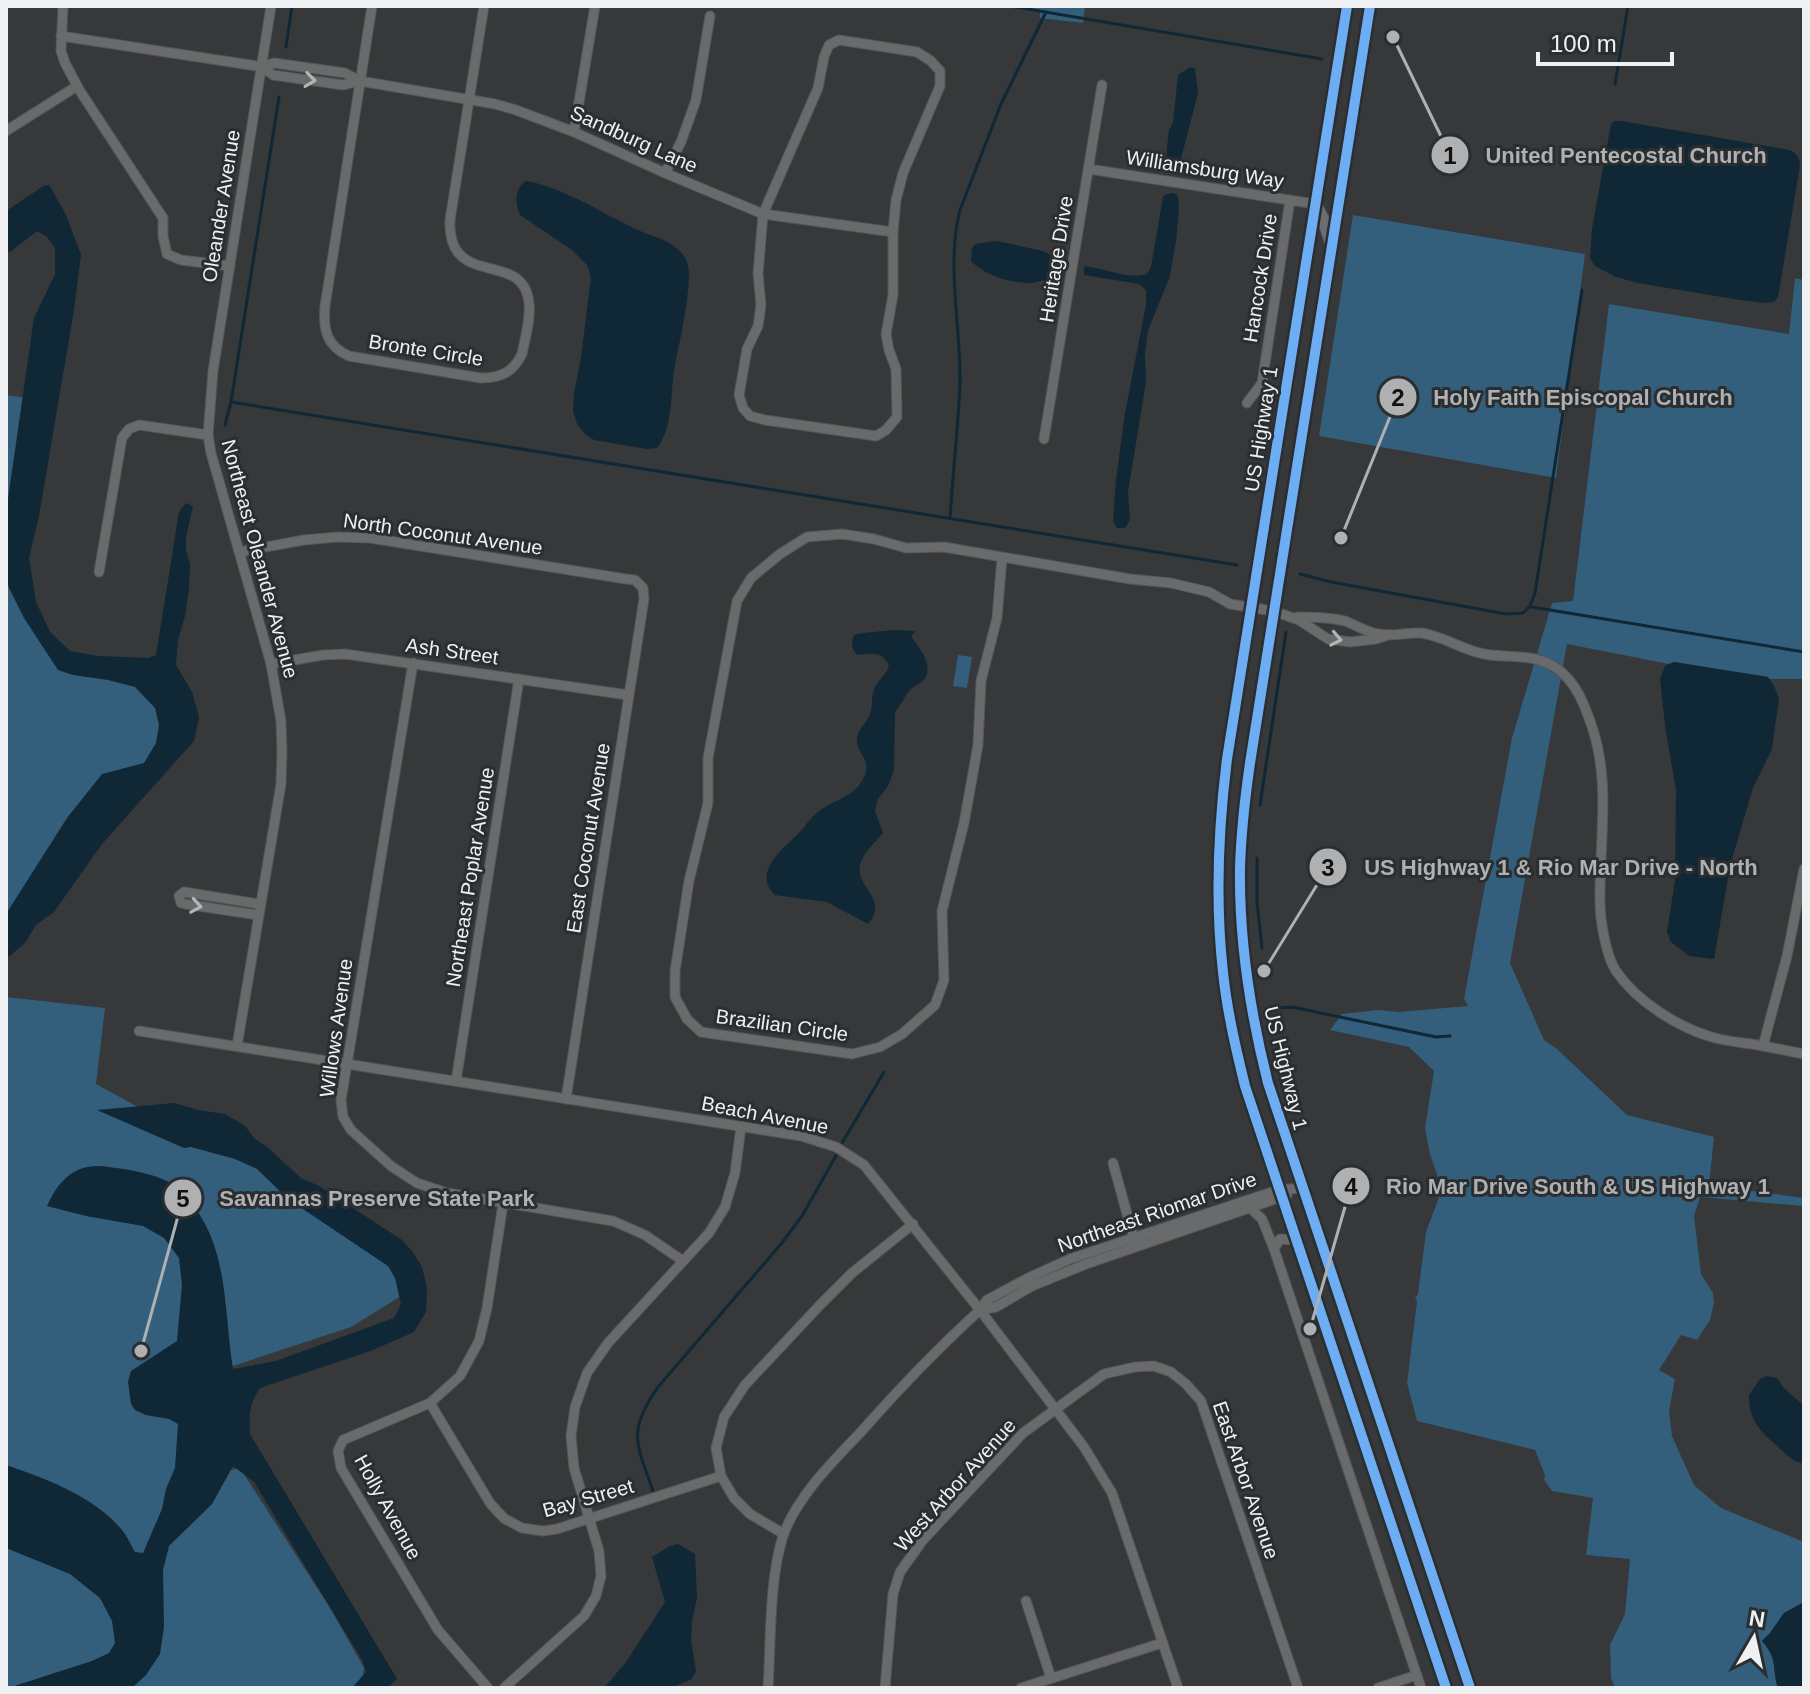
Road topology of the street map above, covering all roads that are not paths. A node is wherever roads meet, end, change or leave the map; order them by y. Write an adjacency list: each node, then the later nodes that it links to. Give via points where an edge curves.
1 (63, 6): 9 (street)
2 (271, 6): 10 (street, Oleander Avenue)
3 (372, 6): 11 (street)
4 (484, 6): 14 (street)
5 (595, 6): 16 (street)
6 (1347, 6): 20 (main road, US Highway 1)
7 (1370, 6): 23 (main road, US Highway 1)
8 (710, 16): 18 (street, via 696,100)
9 (61, 36): 10 (street, Sandburg Lane); 13 (street, via 61,51)
10 (263, 67): 11 (street, Sandburg Lane, via 274,63 345,73); 24 (street, Oleander Avenue)
11 (360, 81): 14 (street, Sandburg Lane); 14 (street, Bronte Circle, via 325,333 349,356 491,378 505,374 522,354 529,301 517,279 471,264 452,241 450,220)
12 (1102, 85): 17 (street, Heritage Drive)
13 (77, 86): 15 (street); 24 (street, via 163,218 167,254)
14 (469, 100): 16 (street, Sandburg Lane, via 516,110)
15 (6, 131)
16 (574, 132): 18 (street, Sandburg Lane)
17 (1089, 169): 19 (street, Williamsburg Way); 28 (street, Heritage Drive)
18 (665, 173): 21 (street, Sandburg Lane)
19 (1290, 200): 20 (street, Williamsburg Way); 25 (street, Hancock Drive, via 1262,383)
20 (1315, 204): 23 (main road); 33 (main road, US Highway 1)
21 (763, 214): 22 (street, Sandburg Lane); 22 (street, via 818,88 829,45 839,40 917,52 940,71 940,86 903,173); 22 (street, via 761,305 742,372 743,408 765,420 876,436 897,417 896,369 886,334 893,295)
22 (893, 232)
23 (1332, 245): 34 (main road, US Highway 1)
24 (230, 266): 26 (street, Oleander Avenue)
25 (1247, 403)
26 (210, 412): 27 (street, Northeast Oleander Avenue)
27 (208, 435): 29 (street, Northeast Oleander Avenue); 31 (street, via 139,425 129,429 122,438)
28 (1044, 439)
29 (239, 552): 32 (street, North Coconut Avenue, via 315,539 370,538); 38 (street, Northeast Oleander Avenue)
30 (1002, 558): 30 (street, Brazilian Circle, via 997,618 981,681 978,745 942,911 944,980 935,1005 880,1047 852,1054 701,1032 675,997 675,971 708,803 708,758 737,601 751,578 807,537 842,534 906,548 944,547); 33 (street, Brazilian Circle, via 1171,583)
31 (99, 572)
32 (640, 584): 40 (street, East Coconut Avenue, via 644,599)
33 (1251, 607): 34 (street, Brazilian Circle); 54 (main road, US Highway 1, via 1221,814 1219,920 1236,1046)
34 (1273, 611): 35 (street, Brazilian Circle); 53 (main road, US Highway 1, via 1243,815 1241,922 1257,1039)
35 (1289, 617): 36 (street, via 1329,618); 36 (street, one-way to 36, via 1328,639)
36 (1388, 635): 46 (street, via 1425,634 1483,654 1532,658 1557,668 1570,681 1582,697 1602,763 1600,901 1603,934 1615,969 1643,1001 1675,1021 1714,1037)
37 (413, 663): 38 (street, Ash Street, via 345,654); 39 (street, Ash Street); 48 (street, Willows Avenue)
38 (271, 664): 42 (street, Northeast Oleander Avenue, via 281,721 281,784)
39 (519, 679): 40 (street, Ash Street); 49 (street, Northeast Poplar Avenue)
40 (628, 695): 50 (street, East Coconut Avenue)
41 (1804, 869): 46 (street)
42 (259, 904): 43 (street, Northeast Oleander Avenue); 43 (street, one-way to 43, via 184,892 179,896 185,904)
43 (258, 915): 45 (street, Northeast Oleander Avenue)
44 (139, 1031): 45 (street, Beach Avenue)
45 (237, 1046): 48 (street, Beach Avenue)
46 (1763, 1046): 47 (street)
47 (1804, 1054)
48 (347, 1064): 49 (street, Beach Avenue); 55 (street, Willows Avenue, via 343,1117 374,1152 425,1187)
49 (456, 1081): 50 (street, Beach Avenue)
50 (566, 1099): 51 (street, Beach Avenue)
51 (741, 1127): 57 (street, Beach Avenue, via 801,1136 847,1152); 61 (street, via 725,1207)
52 (1113, 1163): 59 (street)
53 (1302, 1188): 54 (street, Northeast Riomar Drive); 82 (main road, US Highway 1)
54 (1280, 1194): 56 (street, Northeast Riomar Drive); 58 (main road, US Highway 1); 59 (street, Northeast Riomar Drive)
55 (503, 1204): 61 (street, Willows Avenue, via 613,1221); 63 (street, Holly Avenue, via 479,1341 460,1376)
56 (1250, 1208): 59 (street, Northeast Riomar Drive); 60 (street, via 1262,1219)
57 (913, 1224): 62 (street, Beach Avenue); 65 (street, via 852,1273 745,1385 724,1417 716,1448)
58 (1295, 1240): 60 (street, via 1280,1239); 81 (main road, US Highway 1)
59 (1135, 1242): 62 (street, Northeast Riomar Drive, via 1070,1259 987,1300)
60 (1274, 1249): 70 (street)
61 (683, 1261): 66 (street, via 587,1373 571,1436)
62 (980, 1310): 64 (street, Beach Avenue); 67 (street, Northeast Riomar Drive, via 837,1457 797,1508)
63 (430, 1403): 66 (street, Bay Street, via 505,1519 543,1531); 72 (street, Holly Avenue, via 343,1440 338,1451 341,1468 438,1630)
64 (1055, 1410): 69 (street, Beach Avenue, via 1112,1493); 75 (street, West Arbor Avenue, via 1023,1433 900,1572 893,1594); 78 (street, East Arbor Avenue, via 1104,1374 1135,1367 1171,1372 1201,1401)
65 (721, 1476): 66 (street, Bay Street); 67 (street, via 750,1514)
66 (589, 1519): 73 (street, via 599,1551 596,1596 584,1616)
67 (784, 1534): 74 (street, Northeast Riomar Drive, via 777,1560)
68 (1026, 1601): 71 (street)
69 (1162, 1643): 71 (street); 77 (street, Beach Avenue)
70 (1417, 1675): 79 (street); 80 (street)
71 (1051, 1678): 76 (street)
72 (488, 1688)
73 (504, 1688)
74 (768, 1688)
75 (885, 1688)
76 (1021, 1688)
77 (1178, 1688)
78 (1298, 1688)
79 (1378, 1688)
80 (1421, 1688)
81 (1446, 1688)
82 (1470, 1688)

